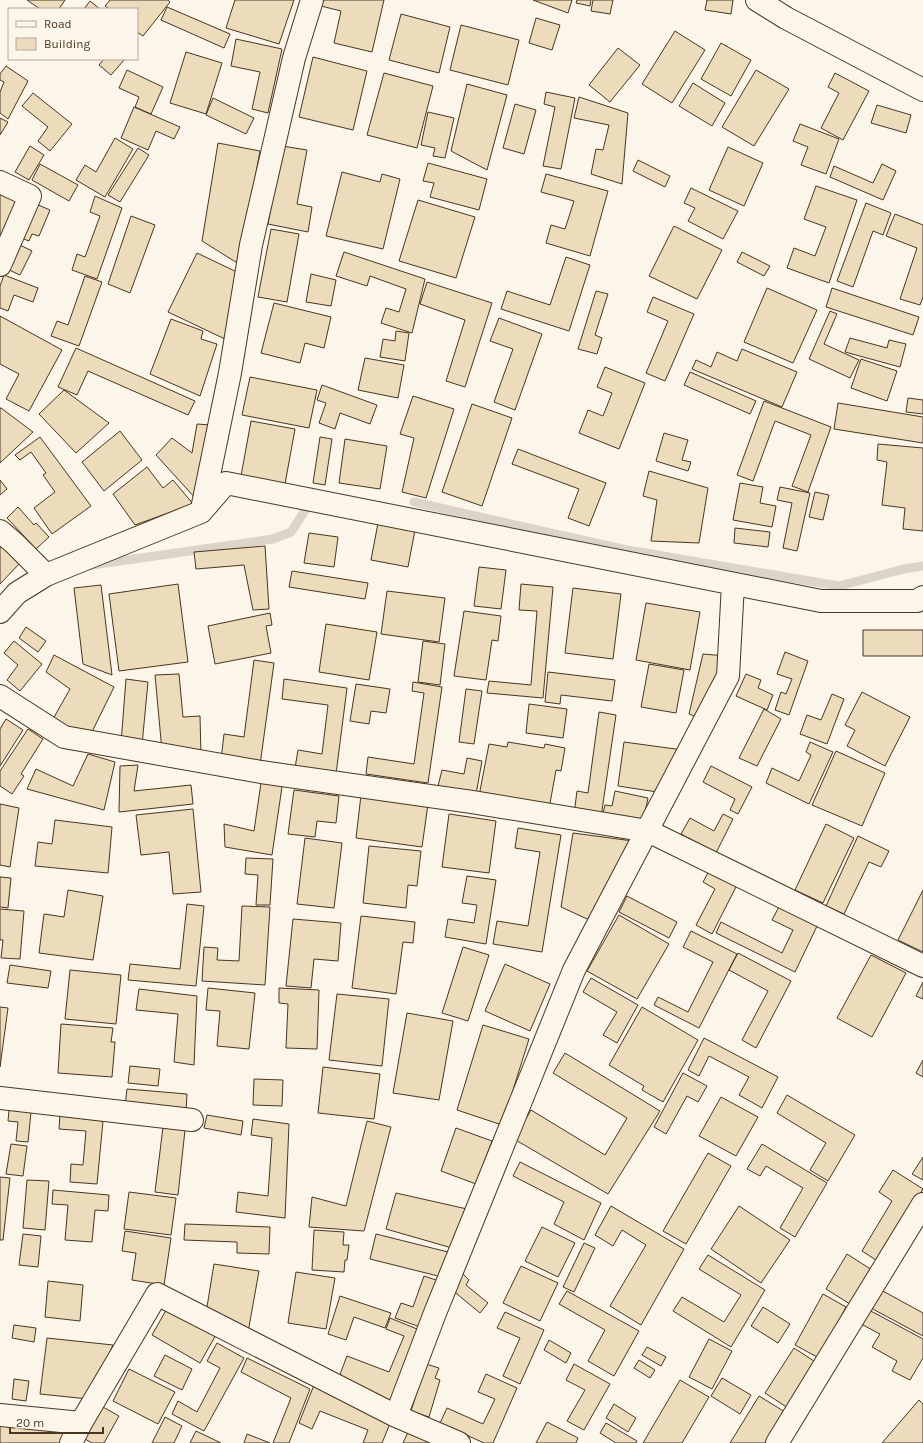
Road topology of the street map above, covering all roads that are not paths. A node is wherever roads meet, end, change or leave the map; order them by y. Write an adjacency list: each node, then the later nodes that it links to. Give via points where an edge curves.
1 (312, 0): 6 (street, via 294,58 251,245 230,373)
2 (757, 0): 3 (street, via 786,18)
3 (923, 90)
4 (0, 182): 5 (street, via 30,196)
5 (0, 265)
6 (201, 512): 8 (street); 9 (street, via 226,483)
7 (0, 531): 8 (street)
8 (46, 575): 11 (street, via 17,593)
9 (734, 584): 10 (street, via 821,601 917,601); 13 (street, via 728,676)
10 (923, 597)
11 (0, 612)
12 (0, 696): 13 (street, via 64,737 261,772 472,802)
13 (648, 831): 14 (street); 19 (street, via 574,970 438,1305)
14 (923, 966)
15 (0, 1098): 16 (street)
16 (192, 1120)
17 (923, 1204): 23 (street)
18 (0, 1415): 20 (street)
19 (396, 1416): 20 (street, via 157,1294); 22 (street)
20 (81, 1423): 21 (street)
21 (71, 1443)
22 (459, 1443)
23 (777, 1443)

